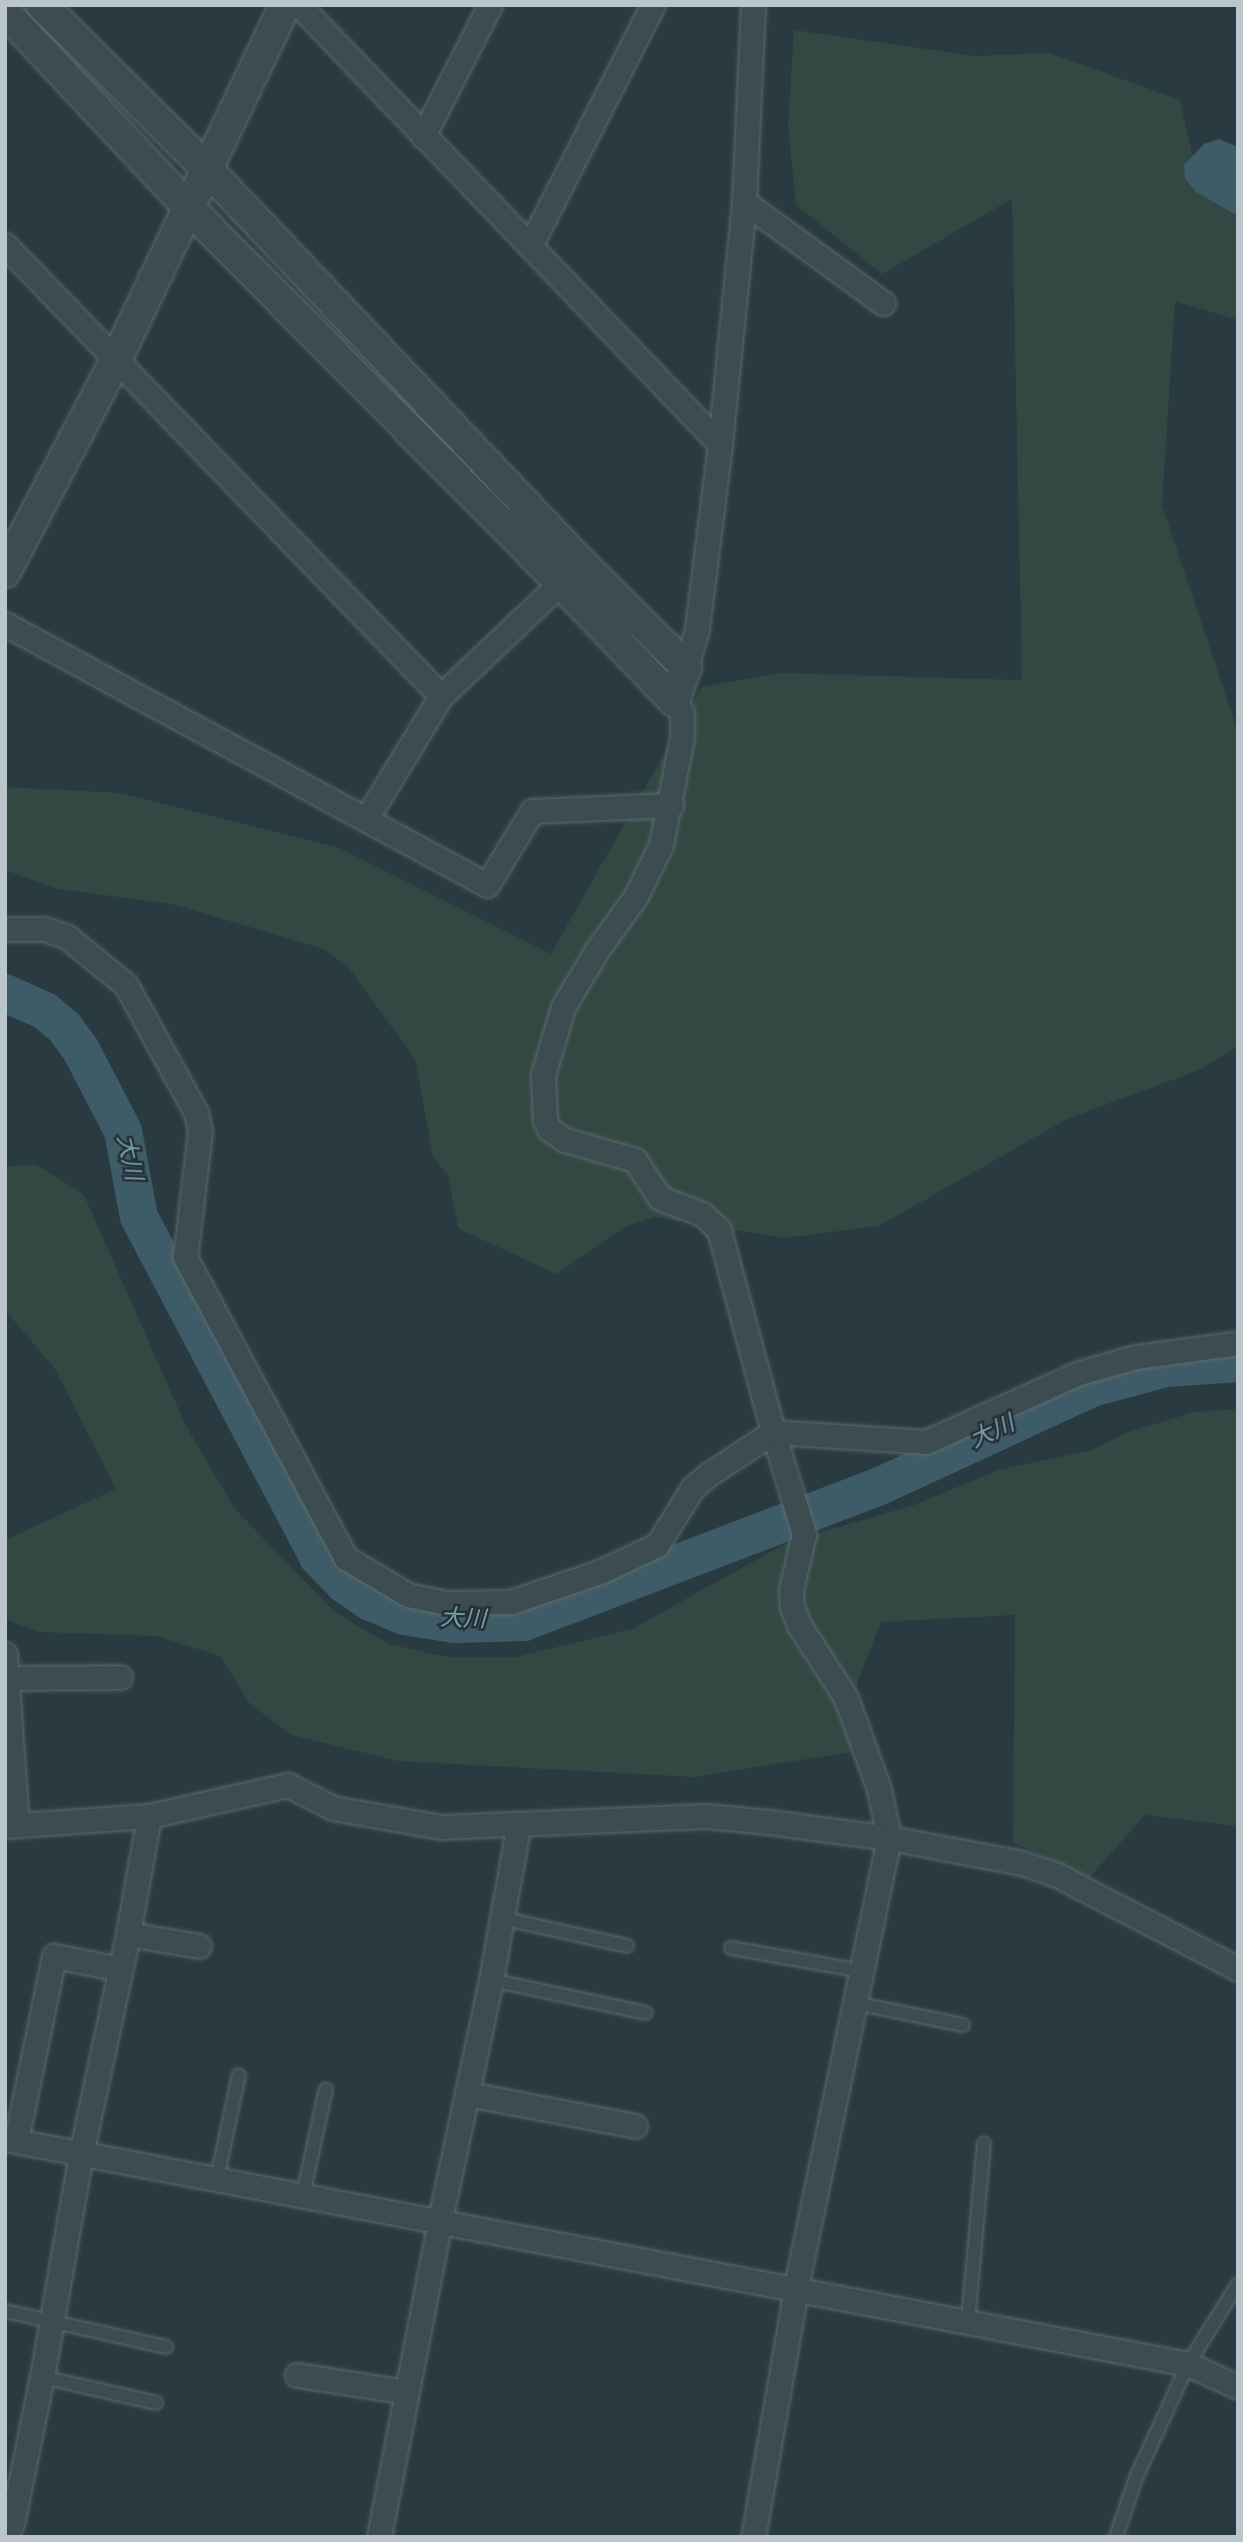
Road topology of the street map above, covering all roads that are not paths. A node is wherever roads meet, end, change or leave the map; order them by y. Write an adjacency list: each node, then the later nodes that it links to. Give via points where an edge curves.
1 (43, 5): 9 (street)
2 (285, 5): 9 (street)
3 (299, 5): 8 (street)
4 (490, 5): 8 (street)
5 (653, 5): 13 (street)
6 (752, 5): 10 (street)
7 (5, 12): 11 (street)
8 (423, 136): 13 (street)
9 (206, 169): 11 (street); 18 (street)
10 (744, 202): 14 (street); 16 (street)
11 (187, 206): 15 (street); 18 (street)
12 (5, 245): 15 (street)
13 (530, 246): 16 (street)
14 (883, 303)
15 (115, 362): 17 (street); 21 (street)
16 (720, 443): 20 (street, via 697,629)
17 (5, 572)
18 (571, 573): 20 (street); 21 (street); 22 (street)
19 (5, 624): 24 (street)
20 (686, 667): 22 (street)
21 (441, 696): 24 (street)
22 (674, 701): 23 (street, via 682,713 682,737)
23 (671, 805): 24 (street, via 532,811 487,885); 27 (street, via 652,867 563,1007 543,1075 543,1105 548,1129 555,1135 635,1160 660,1198 713,1221)
24 (366, 818)
25 (5, 929): 27 (street, via 44,929 66,936 126,985 197,1113 200,1132 185,1257 346,1558 374,1577 408,1595 447,1603 510,1602 545,1592 657,1545 692,1489)
26 (1238, 1343): 27 (street, via 1135,1357 1079,1373 926,1442)
27 (773, 1432): 34 (street, via 802,1530 790,1590 792,1607 846,1698 879,1789)
28 (5, 1654): 29 (street)
29 (9, 1678): 30 (street); 33 (street)
30 (120, 1678)
31 (149, 1816): 32 (street, via 288,1784 333,1808 441,1827); 33 (street); 36 (street)
32 (519, 1822): 34 (street, via 706,1816); 35 (street)
33 (11, 1826)
34 (889, 1838): 41 (street, via 1022,1863 1057,1875); 42 (street)
35 (501, 1919): 38 (lane); 43 (street)
36 (128, 1934): 37 (street); 40 (street)
37 (198, 1946)
38 (627, 1946)
39 (731, 1948): 42 (lane)
40 (121, 1969): 51 (street, via 54,1956); 53 (street)
41 (1238, 1969)
42 (861, 1971): 44 (street)
43 (491, 1980): 45 (lane); 49 (street)
44 (855, 2003): 46 (lane); 58 (street)
45 (646, 2013)
46 (963, 2025)
47 (239, 2075): 54 (lane)
48 (326, 2089): 55 (lane)
49 (468, 2094): 50 (street); 56 (street)
50 (635, 2126)
51 (10, 2140): 53 (street)
52 (984, 2144): 61 (lane)
53 (81, 2154): 54 (street); 60 (street)
54 (217, 2179): 55 (street)
55 (303, 2195): 56 (street)
56 (439, 2220): 58 (street); 67 (street)
57 (1238, 2284): 63 (lane)
58 (796, 2289): 61 (street); 71 (street)
59 (5, 2311): 60 (lane)
60 (52, 2320): 62 (lane); 65 (street)
61 (968, 2322): 63 (street)
62 (166, 2347)
63 (1188, 2364): 66 (street); 72 (lane, via 1136,2478)
64 (296, 2375): 67 (street)
65 (41, 2377): 68 (lane); 69 (street, via 12,2524)
66 (1238, 2386)
67 (407, 2392): 70 (street)
68 (156, 2403)
69 (5, 2536)
70 (379, 2537)
71 (753, 2537)
72 (1116, 2537)

